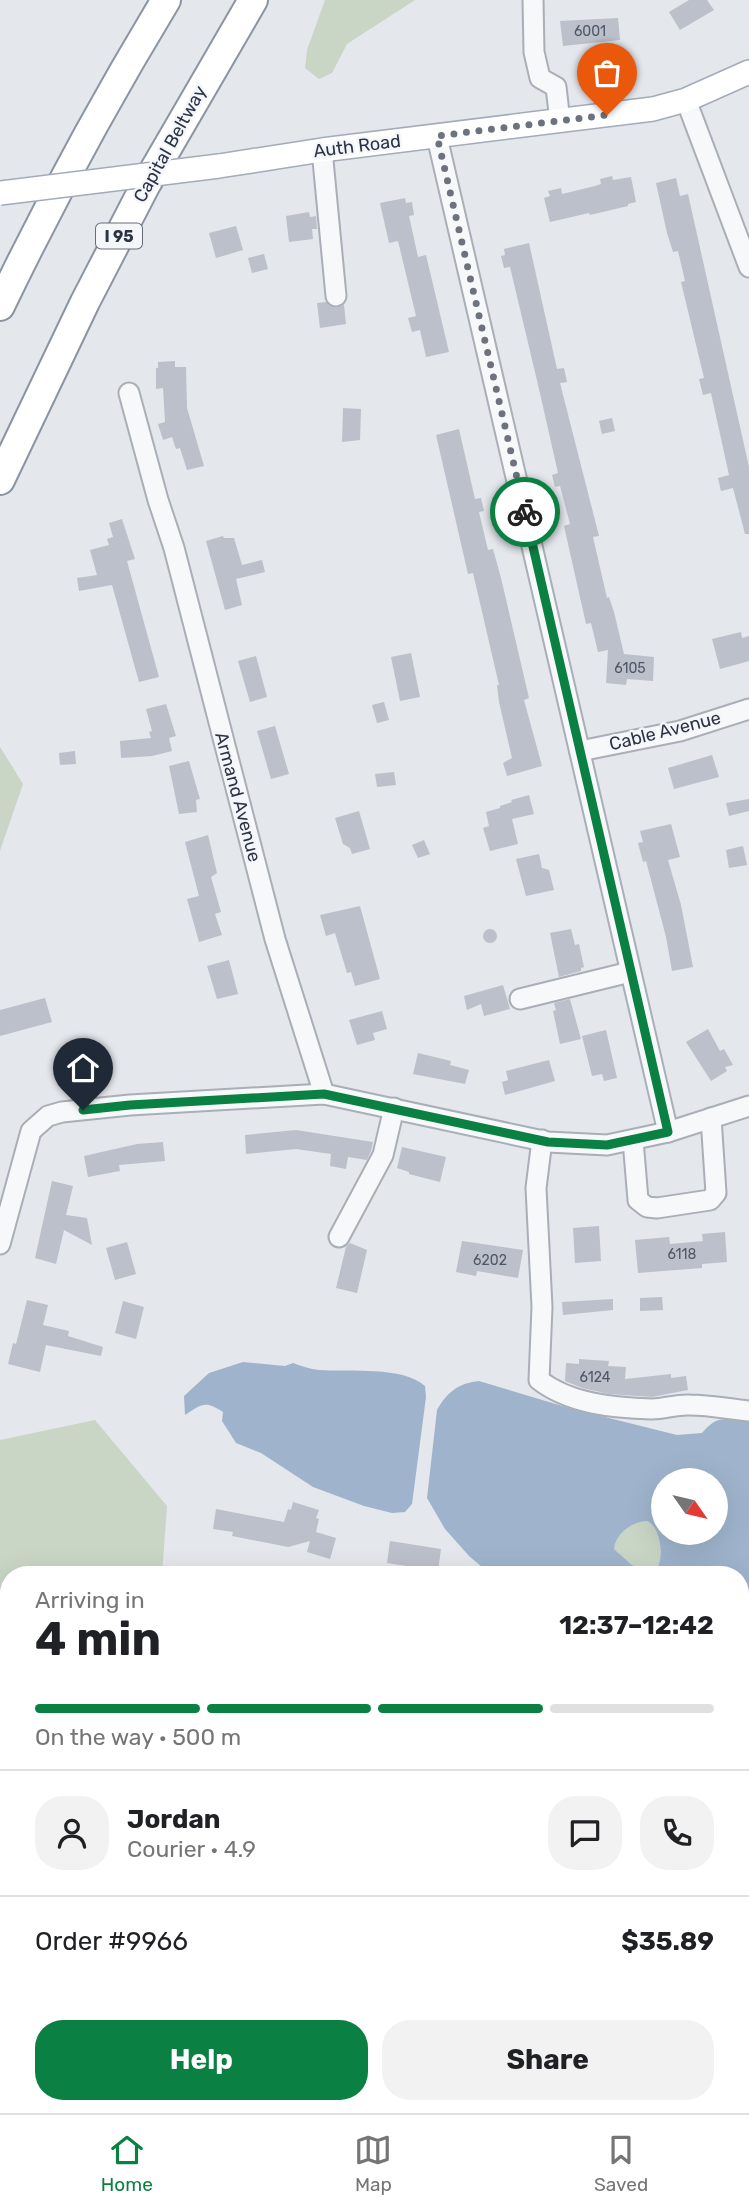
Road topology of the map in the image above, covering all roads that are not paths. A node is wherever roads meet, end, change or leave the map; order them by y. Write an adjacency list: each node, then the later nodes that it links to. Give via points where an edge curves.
1 (166, 0): 12 (highway)
2 (253, 0): 14 (highway, Capital Beltway / I 95, via 145,186)
3 (533, 0): 6 (street, via 534,52 540,78 556,87)
4 (749, 72): 5 (main road, Auth Road)
5 (686, 100): 6 (main road, Auth Road); 10 (street)
6 (560, 121): 7 (main road, Auth Road)
7 (437, 136): 8 (main road, Auth Road); 16 (street)
8 (322, 150): 9 (main road, Auth Road, bridge); 11 (street)
9 (0, 193)
10 (749, 267)
11 (336, 296)
12 (0, 306)
13 (129, 393): 19 (street, Armand Avenue, via 275,939)
14 (0, 480)
15 (749, 709): 16 (street, Cable Avenue, via 680,731)
16 (580, 751): 17 (street)
17 (630, 972): 18 (street); 23 (street)
18 (520, 999)
19 (324, 1094): 21 (street); 27 (street, via 130,1105 48,1116 31,1130)
20 (749, 1105): 22 (street)
21 (394, 1108): 24 (street); 26 (street, via 379,1164)
22 (711, 1118): 23 (street); 25 (street, via 716,1193 710,1200 657,1208 638,1200)
23 (668, 1132): 25 (street)
24 (542, 1140): 25 (street, via 607,1145); 28 (street, via 536,1188 542,1307 539,1380 574,1399 614,1406 655,1409 688,1405)
25 (633, 1140)
26 (339, 1237)
27 (0, 1244)
28 (749, 1411)

